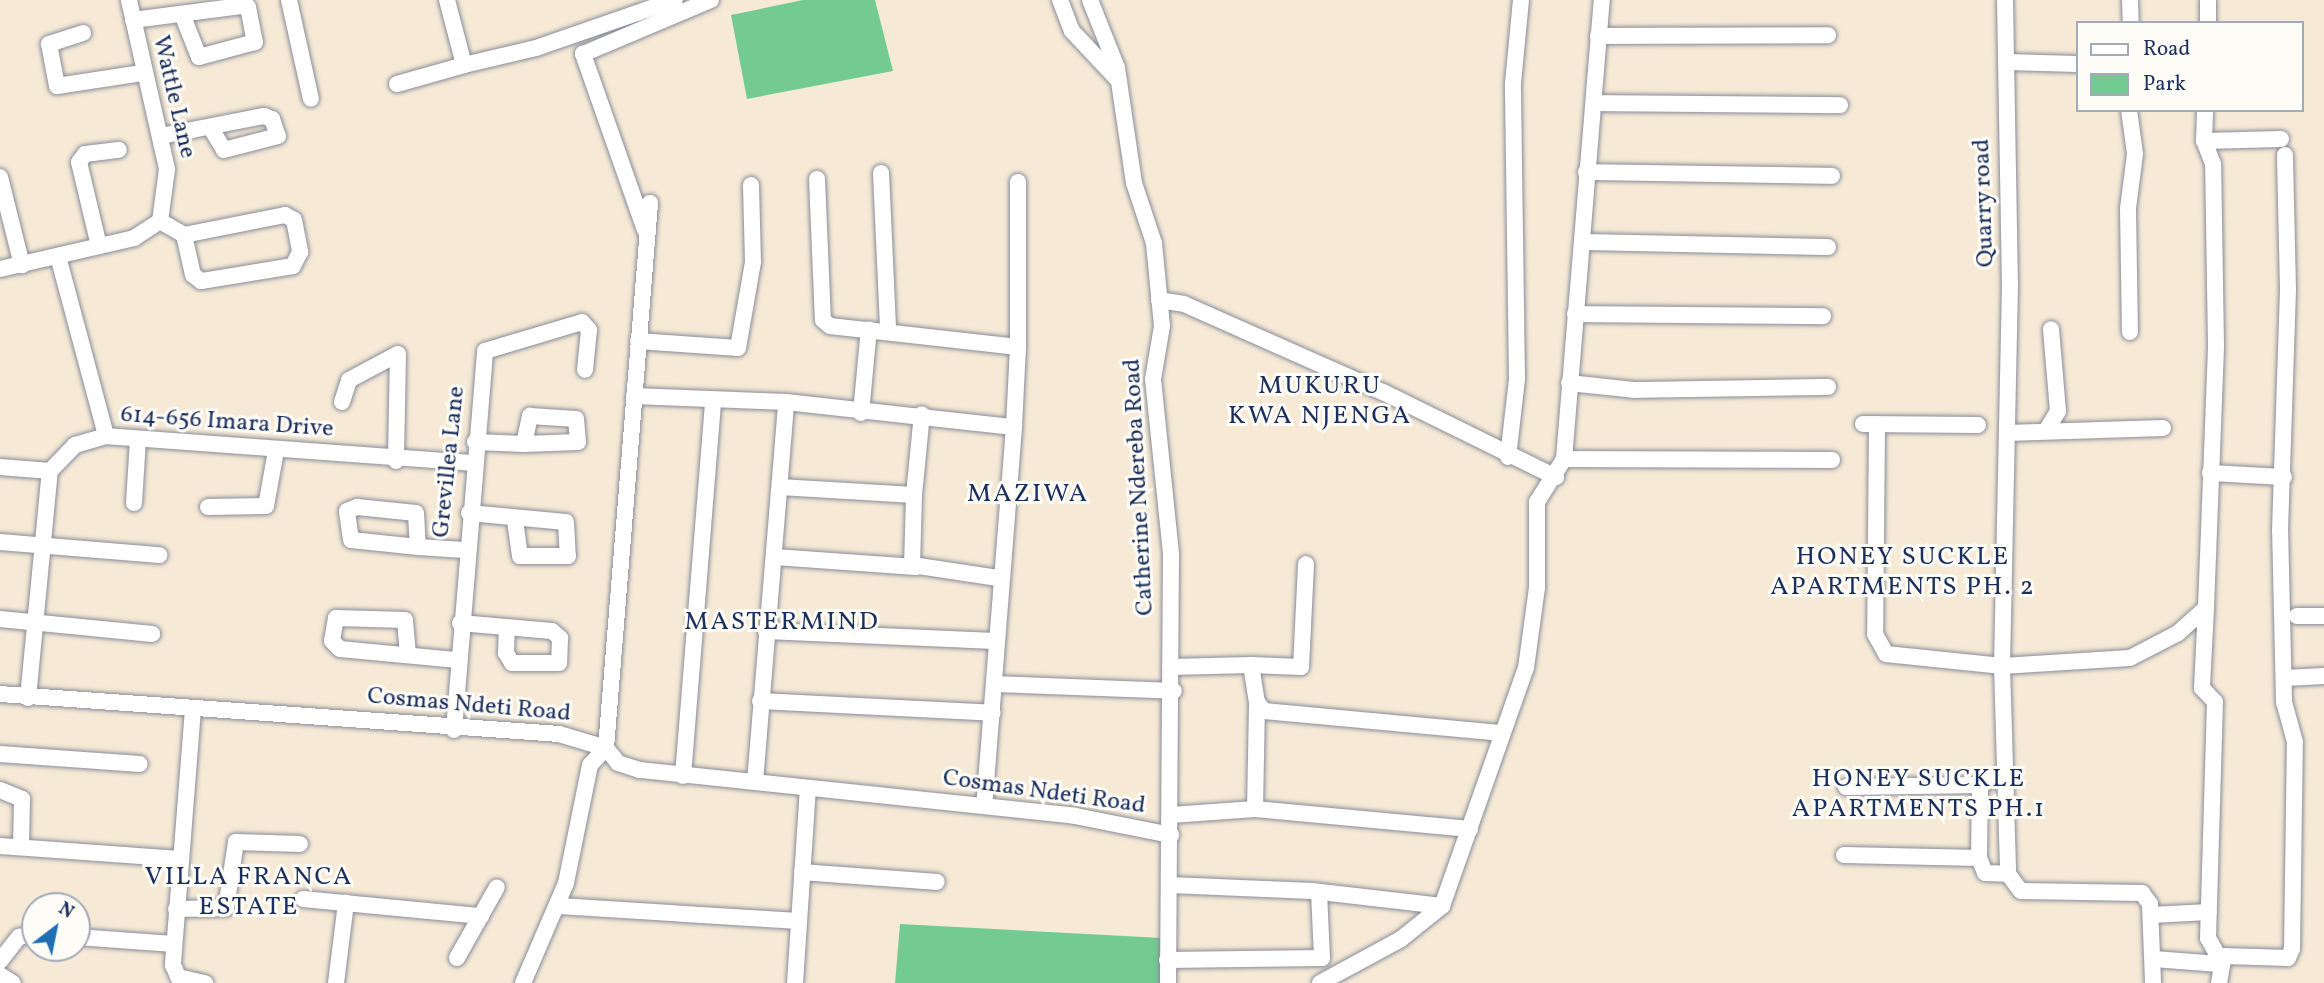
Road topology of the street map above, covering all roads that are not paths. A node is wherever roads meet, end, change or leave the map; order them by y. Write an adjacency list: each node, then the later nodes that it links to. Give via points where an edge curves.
1 (129, 0): 14 (street, Wattle Lane)
2 (289, 0): 26 (street)
3 (447, 0): 22 (street)
4 (675, 0): 22 (street, via 536,48)
5 (712, 0): 46 (street, via 583,54)
6 (1060, 0): 24 (street, via 1072,31)
7 (1090, 0): 24 (street, Catherine Ndereba Road)
8 (1521, 0): 82 (street, via 1513,83 1516,400)
9 (1602, 0): 19 (street)
10 (2005, 0): 20 (street, Quarry road)
11 (2130, 0): 15 (street)
12 (2208, 0): 16 (street)
13 (182, 14): 13 (street, via 199,57 255,42 248,7); 14 (street)
14 (133, 20): 23 (street, Wattle Lane)
15 (2131, 21)
16 (2208, 21)
17 (83, 33): 23 (street, via 49,44 57,86)
18 (1828, 35): 19 (street)
19 (1598, 36): 27 (street)
20 (2006, 62): 21 (street); 76 (street, Quarry road)
21 (2076, 64)
22 (464, 65): 25 (street)
23 (142, 73): 32 (street, Wattle Lane)
24 (1119, 81): 54 (street, Catherine Ndereba Road)
25 (397, 84)
26 (311, 99)
27 (1594, 103): 28 (street); 37 (street)
28 (1840, 105)
29 (2129, 112): 60 (street, via 2135,154 2128,209)
30 (2205, 112): 34 (street)
31 (210, 127): 32 (street)
32 (161, 135): 45 (street, Wattle Lane, via 167,169)
33 (2281, 138): 34 (street)
34 (2204, 141): 89 (street, via 2213,164)
35 (119, 149): 49 (street, via 85,154 79,162)
36 (2286, 155): 91 (street)
37 (1586, 172): 39 (street); 48 (street)
38 (881, 173): 59 (street)
39 (1832, 176)
40 (0, 177): 52 (street)
41 (817, 178): 57 (street, via 823,320)
42 (1018, 182): 62 (street)
43 (751, 186): 61 (street, via 753,262 738,348)
44 (650, 203): 46 (street)
45 (160, 221): 47 (street); 49 (street, via 134,239)
46 (647, 234): 61 (street)
47 (184, 235): 47 (street, via 281,215 294,220 300,252 293,266 201,281 193,275)
48 (1582, 242): 50 (street); 55 (street)
49 (99, 246): 51 (street)
50 (1828, 247)
51 (59, 260): 52 (street); 77 (street)
52 (22, 265): 53 (street)
53 (0, 269)
54 (1159, 300): 82 (street, via 1184,304 1383,392); 121 (street, Catherine Ndereba Road, via 1162,326 1153,379 1169,514)
55 (1575, 314): 56 (street); 64 (street)
56 (1823, 316)
57 (869, 329): 59 (street); 70 (street)
58 (2051, 329): 75 (street, via 2059,402)
59 (888, 330): 62 (street)
60 (2130, 332)
61 (638, 341): 66 (street)
62 (1018, 347): 73 (street)
63 (585, 370): 79 (street, Grevillea Lane, via 589,330 582,323 489,348)
64 (1569, 383): 65 (street, via 1634,390); 83 (street)
65 (1828, 387)
66 (634, 396): 68 (street); 134 (street)
67 (343, 397): 85 (street, via 349,380 390,355 399,356)
68 (713, 400): 69 (street); 138 (street)
69 (786, 402): 70 (street); 92 (street)
70 (861, 413): 71 (street)
71 (922, 414): 73 (street); 93 (street)
72 (1978, 425): 120 (street, via 1870,424 1877,644 1899,656)
73 (1014, 427): 106 (street, via 1009,534)
74 (2163, 428): 75 (street)
75 (2046, 431): 76 (street)
76 (2007, 433): 120 (street, Quarry road)
77 (106, 436): 78 (street, 614-656 Imara Drive); 88 (street, 614-656 Imara Drive, via 75,445)
78 (138, 439): 81 (street, 614-656 Imara Drive); 94 (street)
79 (475, 442): 80 (street); 86 (street, Grevillea Lane)
80 (524, 444)
81 (276, 451): 85 (street, 614-656 Imara Drive); 95 (street, via 266,506)
82 (1508, 457): 90 (street)
83 (1564, 459): 84 (street); 90 (street)
84 (1832, 460)
85 (396, 461): 86 (street, 614-656 Imara Drive)
86 (474, 463): 96 (street, Grevillea Lane)
87 (0, 467): 88 (street)
88 (50, 471): 99 (street)
89 (2210, 473): 91 (street); 107 (street)
90 (1556, 477): 133 (street, via 1537,502 1534,625)
91 (2284, 477): 123 (street)
92 (780, 487): 93 (street); 103 (street)
93 (914, 495): 105 (street)
94 (134, 503)
95 (208, 507)
96 (469, 513): 97 (street); 101 (street, Grevillea Lane)
97 (515, 519)
98 (0, 542): 99 (street)
99 (40, 545): 102 (street); 111 (street)
100 (418, 547): 100 (street, via 416,513 349,508 351,540); 101 (street)
101 (464, 550): 112 (street, Grevillea Lane)
102 (159, 555)
103 (775, 558): 105 (street); 114 (street)
104 (1306, 564): 119 (street, via 1301,667)
105 (916, 567): 106 (street)
106 (998, 578): 116 (street)
107 (2206, 608): 120 (street, via 2178,634 2130,657); 166 (street, via 2202,688 2215,702)
108 (2297, 616): 109 (street)
109 (2324, 616)
110 (0, 619): 111 (street)
111 (37, 622): 115 (street); 127 (street)
112 (460, 623): 113 (street); 118 (street, Grevillea Lane)
113 (506, 628)
114 (766, 631): 116 (street); 128 (street)
115 (152, 634)
116 (995, 641): 124 (street)
117 (408, 655): 117 (street, via 340,649 332,641 334,624 343,615 405,621); 118 (street)
118 (457, 660): 132 (street, Grevillea Lane)
119 (1251, 666): 121 (street); 129 (street)
120 (2002, 666): 137 (street, Quarry road)
121 (1170, 667): 125 (street, Catherine Ndereba Road)
122 (2324, 676): 123 (street)
123 (2285, 678): 177 (street, via 2284,702 2295,742 2292,952 2287,958)
124 (995, 684): 125 (street); 131 (street)
125 (1174, 691): 146 (street, Catherine Ndereba Road)
126 (0, 694): 127 (street, Cosmas Ndeti Road)
127 (28, 698): 130 (street, Cosmas Ndeti Road)
128 (760, 701): 131 (street); 139 (street)
129 (1257, 702): 133 (street, via 1264,711); 145 (street)
130 (193, 709): 132 (street, Cosmas Ndeti Road); 154 (street)
131 (993, 713): 144 (street)
132 (454, 730): 134 (street, Cosmas Ndeti Road, via 559,734)
133 (1500, 733): 147 (street)
134 (607, 748): 138 (street, Cosmas Ndeti Road, via 628,768); 163 (street, via 590,765)
135 (0, 754): 136 (street)
136 (140, 764)
137 (2004, 774): 140 (street); 156 (street, Quarry road)
138 (683, 776): 139 (street, Cosmas Ndeti Road)
139 (755, 782): 142 (street, Cosmas Ndeti Road)
140 (1980, 785): 141 (street); 153 (street)
141 (1846, 787)
142 (808, 788): 144 (street, Cosmas Ndeti Road); 155 (street)
143 (0, 790): 151 (street, via 22,799)
144 (984, 806): 148 (street, Cosmas Ndeti Road)
145 (1255, 809): 146 (street); 147 (street)
146 (1171, 815): 148 (street, Catherine Ndereba Road)
147 (1470, 829): 164 (street)
148 (1171, 835): 158 (street, Catherine Ndereba Road)
149 (300, 844): 165 (street, via 236,842 226,908)
150 (0, 846): 151 (street)
151 (21, 847): 154 (street)
152 (1844, 855): 153 (street)
153 (1979, 858): 156 (street, via 1985,873)
154 (180, 859): 165 (street)
155 (802, 872): 157 (street); 169 (street)
156 (2008, 874): 167 (street, via 2021,891 2142,893)
157 (937, 882)
158 (1170, 886): 160 (street); 175 (street, Catherine Ndereba Road)
159 (497, 887): 168 (street)
160 (1319, 892): 164 (street); 175 (street, via 1322,958)
161 (303, 899): 162 (street)
162 (345, 903): 168 (street); 181 (street)
163 (559, 906): 169 (street); 182 (street)
164 (1442, 906): 185 (street, via 1401,939)
165 (176, 909): 172 (street)
166 (2209, 912): 167 (street); 177 (street, via 2208,938)
167 (2151, 915): 174 (street)
168 (481, 916): 173 (street)
169 (799, 921): 183 (street)
170 (21, 937): 176 (street)
171 (91, 938): 172 (street)
172 (174, 944): 180 (street, via 176,974)
173 (457, 958)
174 (2154, 959): 177 (street); 186 (street)
175 (1167, 960): 184 (street, Catherine Ndereba Road)
176 (0, 961)
177 (2219, 962): 187 (street)
178 (0, 975): 179 (street)
179 (13, 983)
180 (205, 983)
181 (336, 983)
182 (523, 983)
183 (795, 983)
184 (1168, 983)
185 (1321, 983)
186 (2153, 983)
187 (2219, 983)

